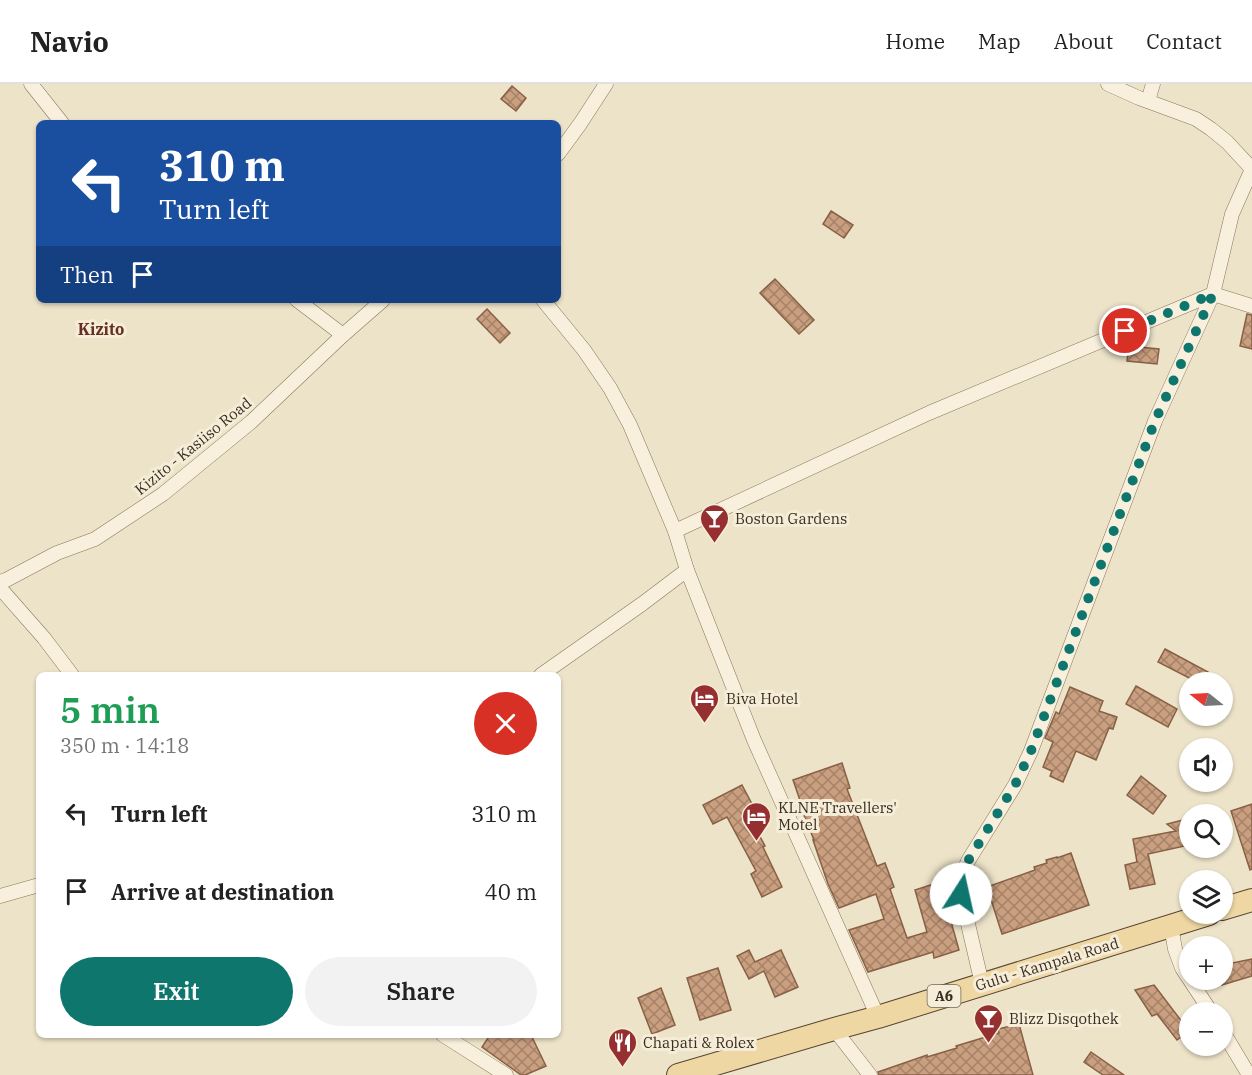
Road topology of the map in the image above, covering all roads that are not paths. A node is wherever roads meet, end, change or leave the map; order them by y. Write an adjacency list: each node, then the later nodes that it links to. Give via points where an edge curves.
1 (31, 84): 6 (street)
2 (606, 84): 7 (street)
3 (1108, 84): 5 (street)
4 (1153, 84): 5 (street)
5 (1148, 101): 8 (street, via 1196,118 1227,142)
6 (60, 120)
7 (561, 150)
8 (1252, 169): 9 (street, via 1232,214)
9 (1213, 294): 13 (street); 15 (street, via 929,413); 27 (street, via 1155,421 1031,751 1015,785 968,861 961,894)
10 (301, 303): 14 (street)
11 (380, 303): 14 (street, Kizito - Kasiiso Road)
12 (545, 303): 15 (street, via 610,388)
13 (1252, 306)
14 (343, 335): 17 (street, Kizito - Kasiiso Road, via 251,422 163,494 95,539)
15 (675, 531): 16 (street)
16 (687, 570): 20 (street); 29 (street, via 754,740)
17 (0, 582)
18 (0, 588): 19 (street)
19 (70, 672)
20 (545, 672)
21 (36, 886): 22 (street)
22 (0, 896)
23 (1252, 900): 24 (main road)
24 (1233, 906)
25 (1179, 923): 26 (main road, Gulu - Kampala Road / A6)
26 (1171, 926): 27 (main road, Gulu - Kampala Road / A6); 28 (street, via 1182,968)
27 (982, 984): 29 (main road, Gulu - Kampala Road / A6)
28 (1204, 1002)
29 (878, 1017): 30 (main road, Gulu - Kampala Road / A6)
30 (834, 1029): 34 (main road, Gulu - Kampala Road / A6); 35 (street)
31 (448, 1038): 33 (street)
32 (1233, 1048): 36 (street)
33 (506, 1075)
34 (678, 1075)
35 (870, 1075)
36 (1249, 1075)

